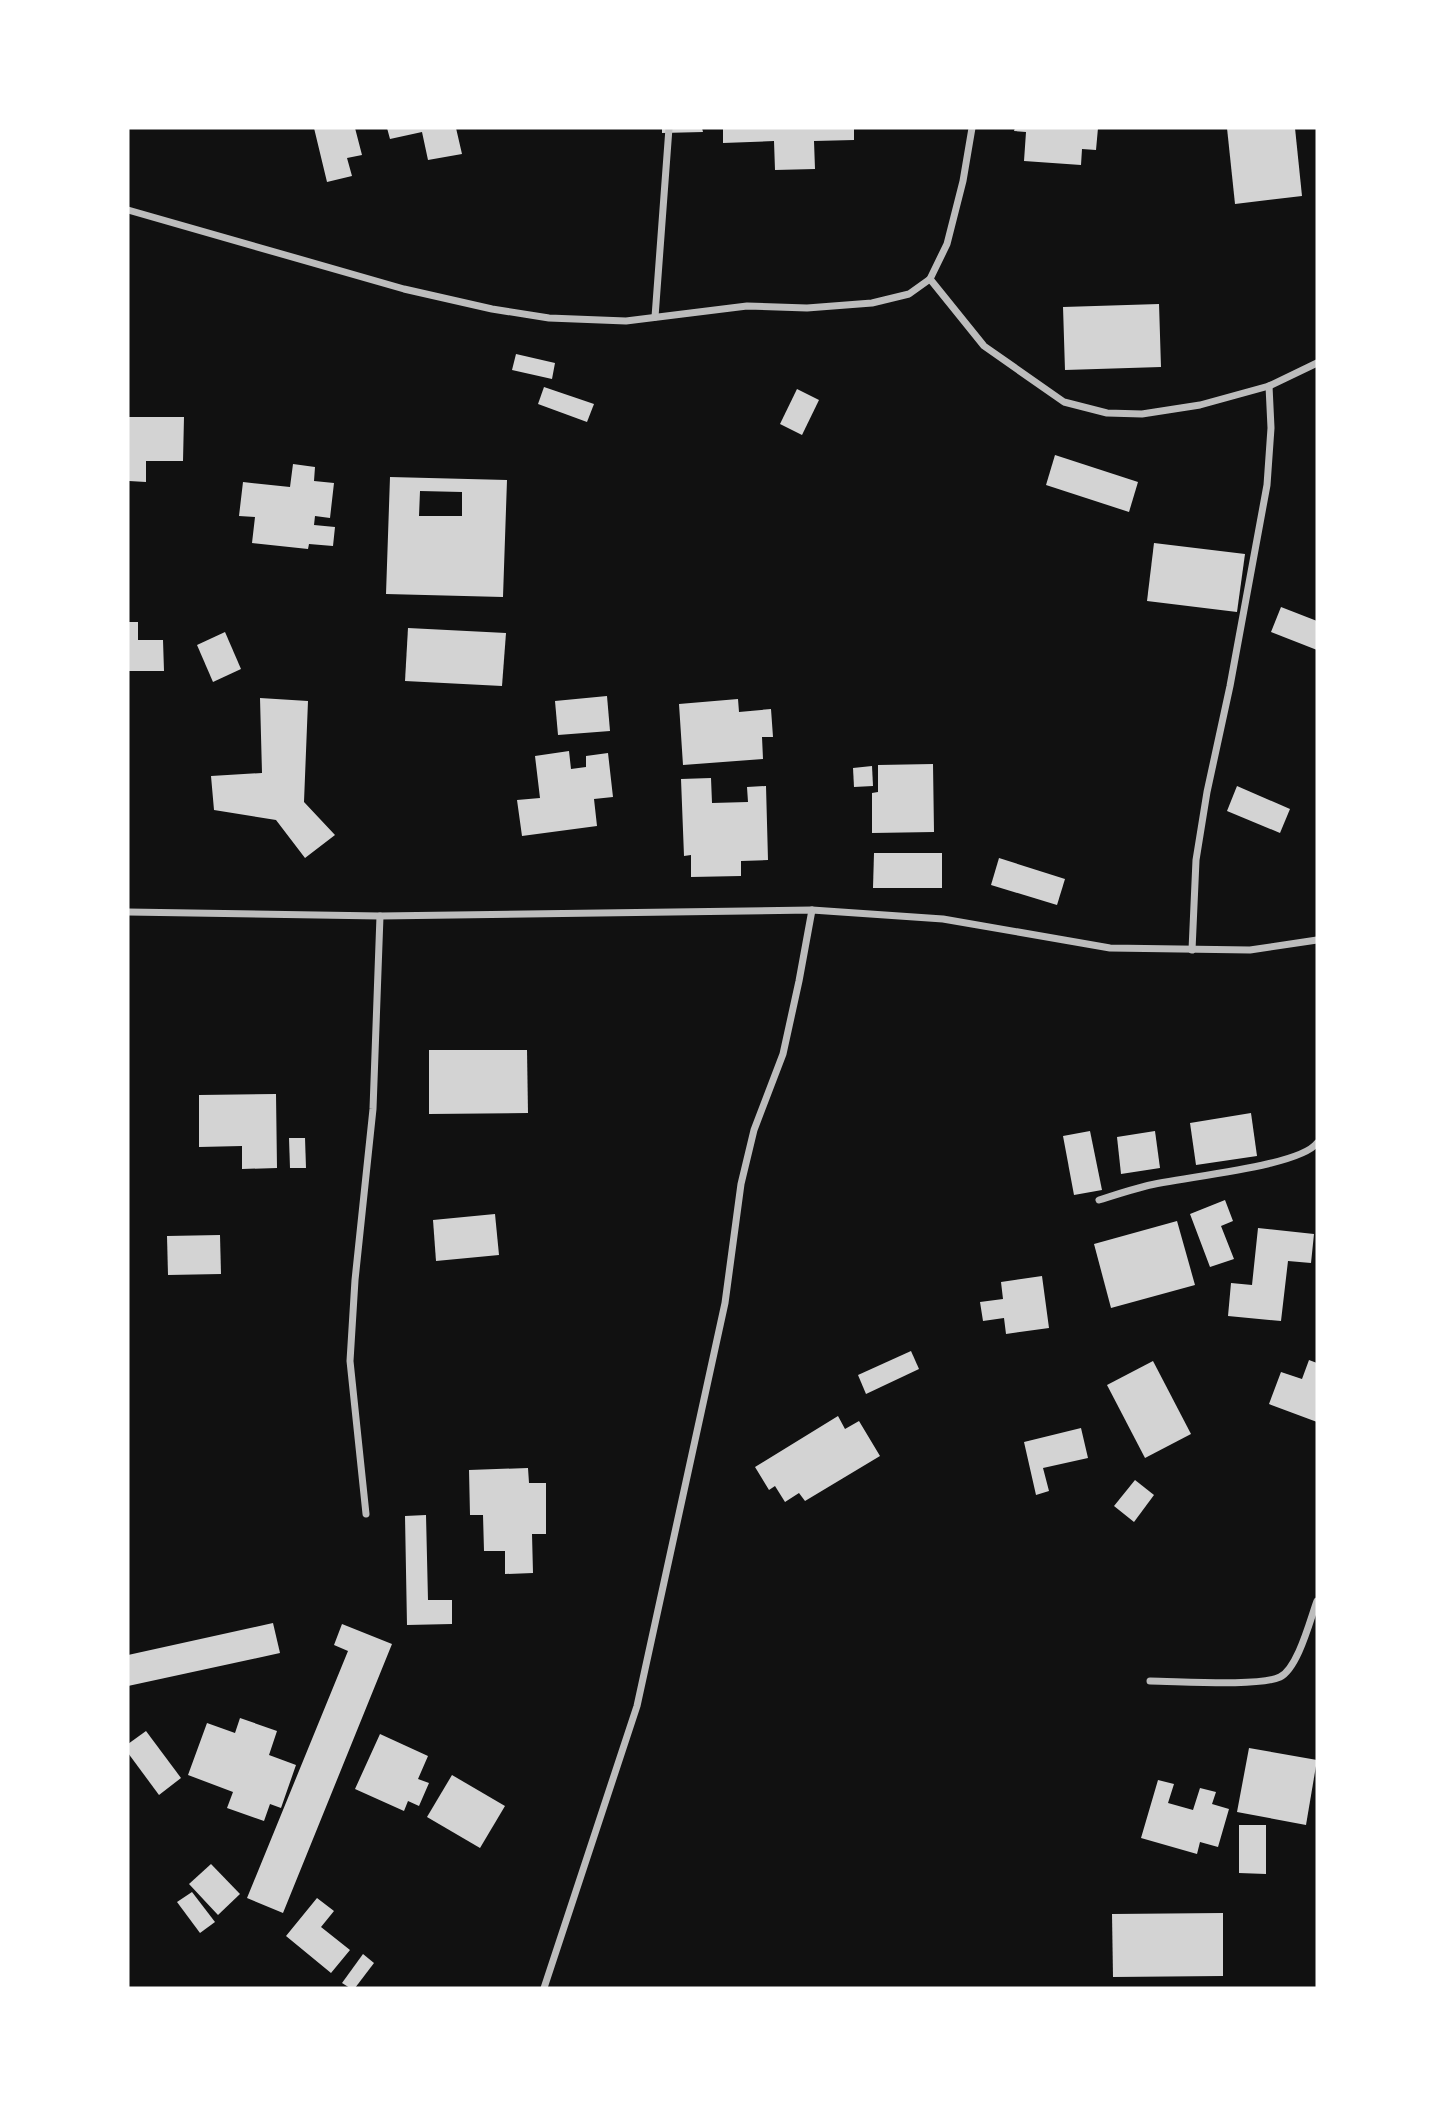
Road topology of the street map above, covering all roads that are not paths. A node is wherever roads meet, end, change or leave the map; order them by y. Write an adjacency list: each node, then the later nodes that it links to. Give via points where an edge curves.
1 (669, 128): 5 (street)
2 (972, 128): 4 (street, via 947,244)
3 (128, 210): 5 (street, via 404,289 492,309 549,318 625,321)
4 (930, 279): 5 (street, via 909,294 872,303 807,309 747,306); 7 (street, via 984,346 1064,402 1107,413 1142,414 1200,405)
5 (655, 317)
6 (1317, 363): 7 (street)
7 (1269, 386): 12 (street, via 1267,485 1196,860)
8 (812, 910): 10 (street); 12 (street, via 943,919 1110,948); 18 (street, via 783,1054 754,1130 741,1184 725,1303 637,1706)
9 (128, 912): 10 (street)
10 (380, 916): 15 (street, via 373,1110 350,1361)
11 (1317, 940): 12 (street, via 1250,950)
12 (1192, 950)
13 (1317, 1143): 14 (street, via 1288,1159 1146,1186)
14 (1099, 1200)
15 (366, 1514)
16 (1317, 1601): 17 (street, via 1297,1657 1281,1677)
17 (1150, 1681)
18 (544, 1988)

